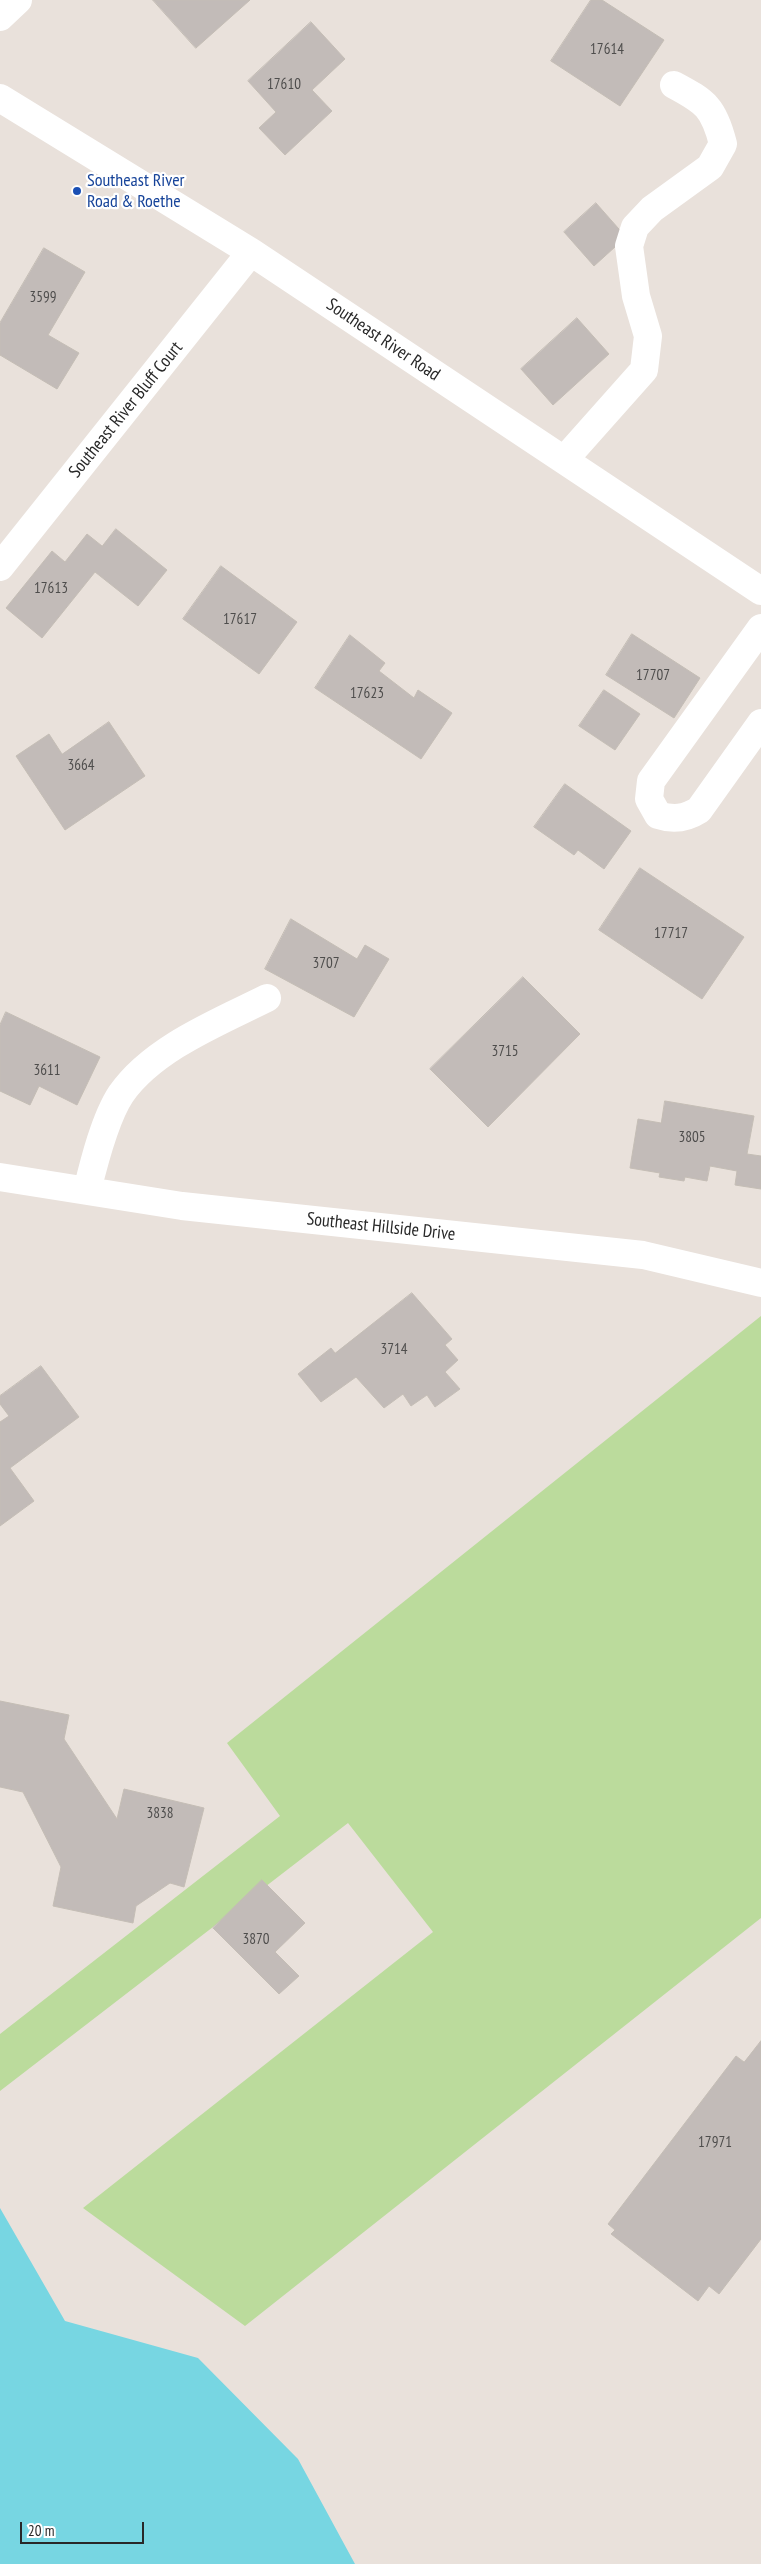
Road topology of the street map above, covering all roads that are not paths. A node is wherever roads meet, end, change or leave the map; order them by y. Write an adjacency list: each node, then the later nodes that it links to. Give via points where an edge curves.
1 (18, 0): 2 (street)
2 (0, 17)
3 (674, 85): 6 (street, via 700,98 717,119 723,144 710,166 635,227 629,246 636,296 648,336 644,370)
4 (0, 98): 5 (street, Southeast River Road)
5 (251, 252): 6 (street, Southeast River Road); 7 (street, Southeast River Bluff Court)
6 (564, 460): 8 (street, Southeast River Road)
7 (0, 567)
8 (761, 591)
9 (761, 628): 10 (street, via 651,781 649,799 658,815 671,819 689,816 699,810)
10 (761, 723)
11 (267, 998): 13 (street, via 150,1062 121,1094 98,1147)
12 (0, 1176): 13 (street, Southeast Hillside Drive)
13 (87, 1190): 14 (street, Southeast Hillside Drive, via 182,1206 643,1256)
14 (761, 1283)

